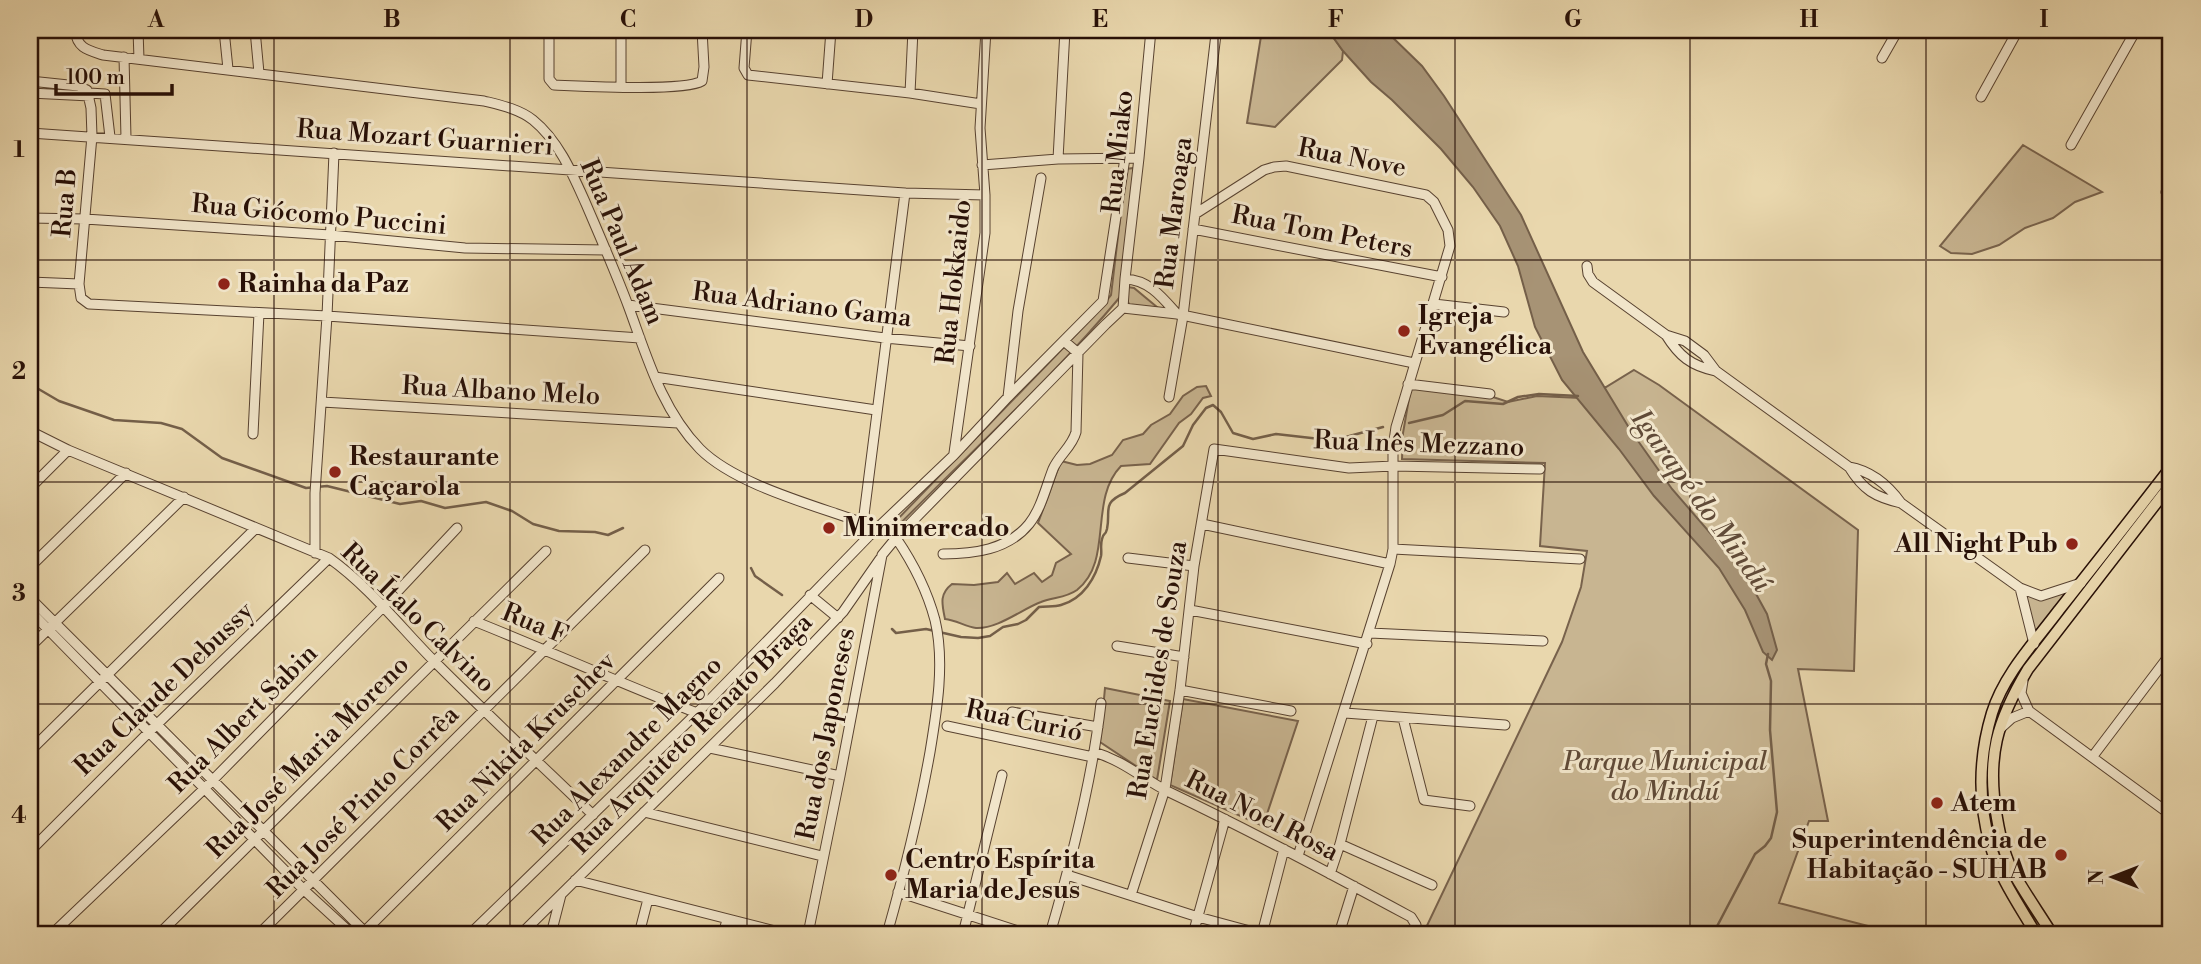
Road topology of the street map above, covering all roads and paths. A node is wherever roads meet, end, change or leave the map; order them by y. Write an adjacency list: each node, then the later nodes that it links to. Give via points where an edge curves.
1 (75, 30): 18 (street, Rua Paul Adam, via 85,50)
2 (138, 30): 20 (street)
3 (224, 30): 21 (street)
4 (255, 30): 22 (street)
5 (549, 30): 25 (street, via 549,79 554,85)
6 (621, 30): 25 (street)
7 (702, 30): 25 (street, via 704,77 697,84)
8 (747, 30): 24 (street, via 746,73)
9 (831, 30): 24 (street)
10 (913, 30): 27 (street)
11 (986, 30): 30 (street, Rua Hokkaido)
12 (1065, 30): 39 (street)
13 (1151, 30): 38 (street, Rua Miako)
14 (1898, 30): 19 (street)
15 (2018, 30): 29 (street)
16 (2136, 30): 35 (street)
17 (1216, 34): 47 (street, Rua Maroaga)
18 (124, 57): 20 (street, Rua Paul Adam); 34 (street)
19 (1882, 58)
20 (139, 59): 21 (street, Rua Paul Adam)
21 (228, 69): 22 (street, Rua Paul Adam)
22 (259, 73): 41 (street, Rua Paul Adam, via 508,107 543,129)
23 (30, 81): 28 (street, via 78,86)
24 (827, 83): 27 (street)
25 (621, 87)
26 (30, 93): 28 (street)
27 (910, 93): 30 (street)
28 (89, 95): 32 (street, Rua B); 33 (street, via 105,94)
29 (1981, 97)
30 (981, 104): 40 (street, Rua Hokkaido)
31 (30, 133): 32 (street, Rua Mozart Guarnieri)
32 (92, 136): 33 (street, Rua Mozart Guarnieri); 49 (street, Rua B)
33 (110, 137): 34 (street, Rua Mozart Guarnieri)
34 (126, 138): 36 (street, Rua Mozart Guarnieri)
35 (2071, 145)
36 (334, 153): 41 (street, Rua Mozart Guarnieri); 51 (street)
37 (1125, 158): 38 (street); 39 (street); 67 (street, Rua Alexandre Magno, via 1105,297)
38 (1139, 158): 55 (street, Rua Miako)
39 (1058, 159): 40 (street)
40 (982, 165): 46 (street, Rua Hokkaido)
41 (571, 169): 45 (street, Rua Mozart Guarnieri); 52 (street, Rua Paul Adam)
42 (1041, 178): 74 (street)
43 (2171, 181): 44 (street)
44 (2166, 192)
45 (905, 193): 46 (street, Rua Mozart Guarnieri); 66 (street)
46 (985, 195): 68 (street, Rua Hokkaido, via 985,233)
47 (1195, 214): 50 (street, Rua Maroaga); 54 (street, Rua Nove, via 1264,170 1286,166 1426,195 1450,233)
48 (30, 218): 49 (street, Rua Giócomo Puccini)
49 (85, 219): 51 (street, Rua Giócomo Puccini); 57 (street, Rua B)
50 (1193, 229): 54 (street, Rua Tom Peters); 63 (street, Rua Maroaga)
51 (330, 234): 52 (street, Rua Giócomo Puccini, via 465,248); 64 (street)
52 (606, 250): 59 (street, Rua Paul Adam)
53 (1587, 266): 111 (street, via 1593,282 1666,335 1695,365 1716,371 1849,467 1860,484 1901,503)
54 (1442, 277): 58 (street)
55 (1125, 279): 60 (street); 63 (street, via 1146,284)
56 (30, 282): 57 (street)
57 (79, 284): 62 (street, via 84,302 97,305)
58 (1434, 304): 61 (street); 70 (street)
59 (628, 305): 65 (street, Rua Paul Adam); 66 (street, Rua Adriano Gama)
60 (1123, 308): 63 (street); 69 (street)
61 (1504, 312)
62 (259, 313): 64 (street); 80 (street)
63 (1180, 315): 70 (street); 75 (street, Rua Maroaga)
64 (327, 316): 65 (street); 76 (street)
65 (640, 338): 71 (street, Rua Paul Adam)
66 (886, 338): 68 (street, Rua Adriano Gama); 77 (street)
67 (1064, 341): 69 (street); 74 (street, Rua Alexandre Magno)
68 (970, 346): 83 (street, Rua Hokkaido)
69 (1078, 353): 96 (street); 101 (street, via 1076,432 1028,525 1015,537 984,551)
70 (1414, 363): 72 (street)
71 (655, 377): 77 (street); 78 (street, Rua Paul Adam)
72 (1408, 384): 73 (street); 84 (street, via 1394,436)
73 (1490, 394)
74 (1008, 397): 83 (street, Rua Alexandre Magno)
75 (1169, 397)
76 (322, 402): 78 (street, Rua Albano Melo); 100 (street)
77 (876, 410): 91 (street)
78 (678, 423): 91 (street, Rua Paul Adam, via 710,458 732,473)
79 (30, 431): 82 (street, Rua Ítalo Calvino)
80 (253, 434)
81 (1214, 449): 84 (street, Rua Inês Mezzano, via 1337,467); 92 (street, Rua Euclides de Souza)
82 (68, 450): 87 (street, Rua Ítalo Calvino); 89 (street)
83 (954, 455): 95 (street, Rua Alexandre Magno)
84 (1394, 466): 86 (street, Rua Inês Mezzano); 97 (street)
85 (2171, 467): 110 (main road)
86 (1539, 470)
87 (125, 473): 90 (street, Rua Ítalo Calvino); 107 (street)
88 (2171, 484): 130 (main road)
89 (30, 488)
90 (184, 497): 93 (street, Rua Ítalo Calvino); 119 (street)
91 (863, 523): 95 (street)
92 (1202, 524): 106 (street); 108 (street, Rua Euclides de Souza)
93 (256, 528): 100 (street, Rua Ítalo Calvino); 131 (street)
94 (457, 528): 114 (street, Rua Albert Sabin)
95 (869, 536): 112 (street, Rua Alexandre Magno)
96 (893, 541): 102 (street, Rua dos Japoneses); 178 (street, via 916,570 939,645 935,724 919,813)
97 (1393, 550): 105 (street); 106 (street)
98 (546, 551): 118 (street, Rua José Maria Moreno)
99 (645, 551): 126 (street, Rua José Pinto Corrêa)
100 (315, 553): 103 (street, Rua Ítalo Calvino)
101 (943, 554)
102 (882, 555): 117 (street, Rua Arquiteto Renato Braga); 155 (street, Rua dos Japoneses)
103 (329, 558): 114 (street, Rua Ítalo Calvino); 143 (street, Rua Claude Debussy)
104 (1128, 558): 108 (street)
105 (1580, 559)
106 (1390, 564): 120 (street)
107 (30, 566)
108 (1194, 566): 115 (street, Rua Euclides de Souza)
109 (719, 578): 132 (street, Rua Nikita Kruschev)
110 (2081, 583): 111 (street, via 2041,596); 123 (main road)
111 (2020, 588): 123 (street)
112 (810, 595): 117 (street); 139 (street, Rua Alexandre Magno)
113 (30, 598): 119 (street)
114 (383, 607): 129 (street, Rua Ítalo Calvino); 156 (street, Rua Albert Sabin)
115 (1191, 610): 122 (street); 128 (street, Rua Euclides de Souza)
116 (30, 611): 119 (street)
117 (838, 618): 149 (street, Rua Arquiteto Renato Braga)
118 (474, 621): 126 (street, Rua F); 129 (street, Rua José Maria Moreno)
119 (50, 627): 125 (street); 131 (street)
120 (1370, 633): 121 (street); 122 (street)
121 (1544, 641)
122 (1367, 644): 140 (street)
123 (2034, 644): 205 (main road, via 2003,687 1993,711 1981,778 1982,807 1996,862)
124 (1117, 646): 128 (street)
125 (30, 647)
126 (547, 650): 132 (street, Rua F); 135 (street, Rua José Pinto Corrêa)
127 (2171, 653): 152 (street)
128 (1184, 657): 133 (street, Rua Euclides de Souza)
129 (434, 661): 135 (street, Rua Ítalo Calvino); 164 (street, Rua José Maria Moreno)
130 (2025, 674): 137 (street, via 2021,693); 148 (main road)
131 (102, 679): 143 (street); 147 (street); 150 (street)
132 (615, 681): 139 (street, Rua F); 153 (street, Rua Nikita Kruschev)
133 (1180, 690): 136 (street); 158 (street, Rua Euclides de Souza)
134 (1101, 703): 146 (street)
135 (485, 711): 153 (street, Rua Ítalo Calvino); 174 (street, Rua José Pinto Corrêa)
136 (1291, 711)
137 (2029, 711): 148 (street, via 2012,718); 152 (street)
138 (1012, 712): 146 (street, Rua Curió)
139 (697, 713): 162 (street, Rua Alexandre Magno)
140 (1345, 713): 141 (street); 170 (street)
141 (1373, 716): 142 (street); 166 (street)
142 (1403, 718): 144 (street); 159 (street, via 1423,799)
143 (157, 724): 147 (street, Rua Claude Debussy); 156 (street)
144 (1505, 725)
145 (947, 726): 151 (street, Rua Curió)
146 (1098, 727): 151 (street)
147 (149, 732): 157 (street); 168 (street, Rua Claude Debussy)
148 (1998, 732): 206 (main road, via 1992,779 2000,835 2013,870)
149 (710, 748): 155 (street); 160 (street, Rua Arquiteto Renato Braga)
150 (30, 751)
151 (1094, 755): 158 (street, Rua Noel Rosa, via 1111,757); 172 (street)
152 (2093, 756): 161 (street)
153 (536, 760): 162 (street, Rua Ítalo Calvino); 185 (street, Rua Nikita Kruschev)
154 (1002, 775): 182 (street)
155 (840, 776): 169 (street, Rua dos Japoneses)
156 (212, 781): 157 (street, Rua Albert Sabin); 164 (street)
157 (204, 789): 165 (street); 186 (street, Rua Albert Sabin)
158 (1165, 789): 163 (street, Rua Noel Rosa); 180 (street, Rua Euclides de Souza)
159 (1470, 806)
160 (644, 812): 169 (street); 173 (street, Rua Arquiteto Renato Braga)
161 (2171, 813)
162 (593, 815): 190 (street, Rua Alexandre Magno)
163 (1225, 819): 167 (street, Rua Noel Rosa); 183 (street)
164 (263, 832): 165 (street, Rua José Maria Moreno); 174 (street)
165 (255, 840): 177 (street); 187 (street, Rua José Maria Moreno)
166 (1340, 844): 171 (street); 175 (street)
167 (1284, 849): 170 (street, Rua Noel Rosa); 202 (street)
168 (30, 851)
169 (822, 856): 196 (street, Rua dos Japoneses)
170 (1298, 856): 171 (street, Rua Noel Rosa)
171 (1330, 874): 176 (street, Rua Noel Rosa)
172 (1067, 876): 180 (street); 200 (street)
173 (575, 880): 179 (street, Rua Arquiteto Renato Braga); 181 (street)
174 (313, 881): 177 (street, Rua José Pinto Corrêa); 185 (street)
175 (1432, 885)
176 (1354, 886): 203 (street); 204 (street, Rua Noel Rosa, via 1411,917 1416,925)
177 (304, 890): 188 (street, Rua José Pinto Corrêa); 189 (street)
178 (898, 892): 182 (street); 197 (street)
179 (561, 895): 191 (street, Rua Arquiteto Renato Braga); 192 (street)
180 (1131, 895): 183 (street)
181 (648, 899): 184 (street); 193 (street)
182 (968, 915): 198 (street); 199 (street)
183 (1198, 917): 201 (street); 202 (street)
184 (727, 920): 194 (street); 195 (street)
185 (365, 933)
186 (52, 934)
187 (159, 934)
188 (259, 934)
189 (352, 934)
190 (470, 934)
191 (521, 934)
192 (551, 934)
193 (639, 934)
194 (723, 934)
195 (787, 934)
196 (808, 934)
197 (887, 934)
198 (963, 934)
199 (1027, 934)
200 (1050, 934)
201 (1192, 934)
202 (1262, 934)
203 (1339, 934)
204 (1413, 934)
205 (2036, 934)
206 (2052, 934)

